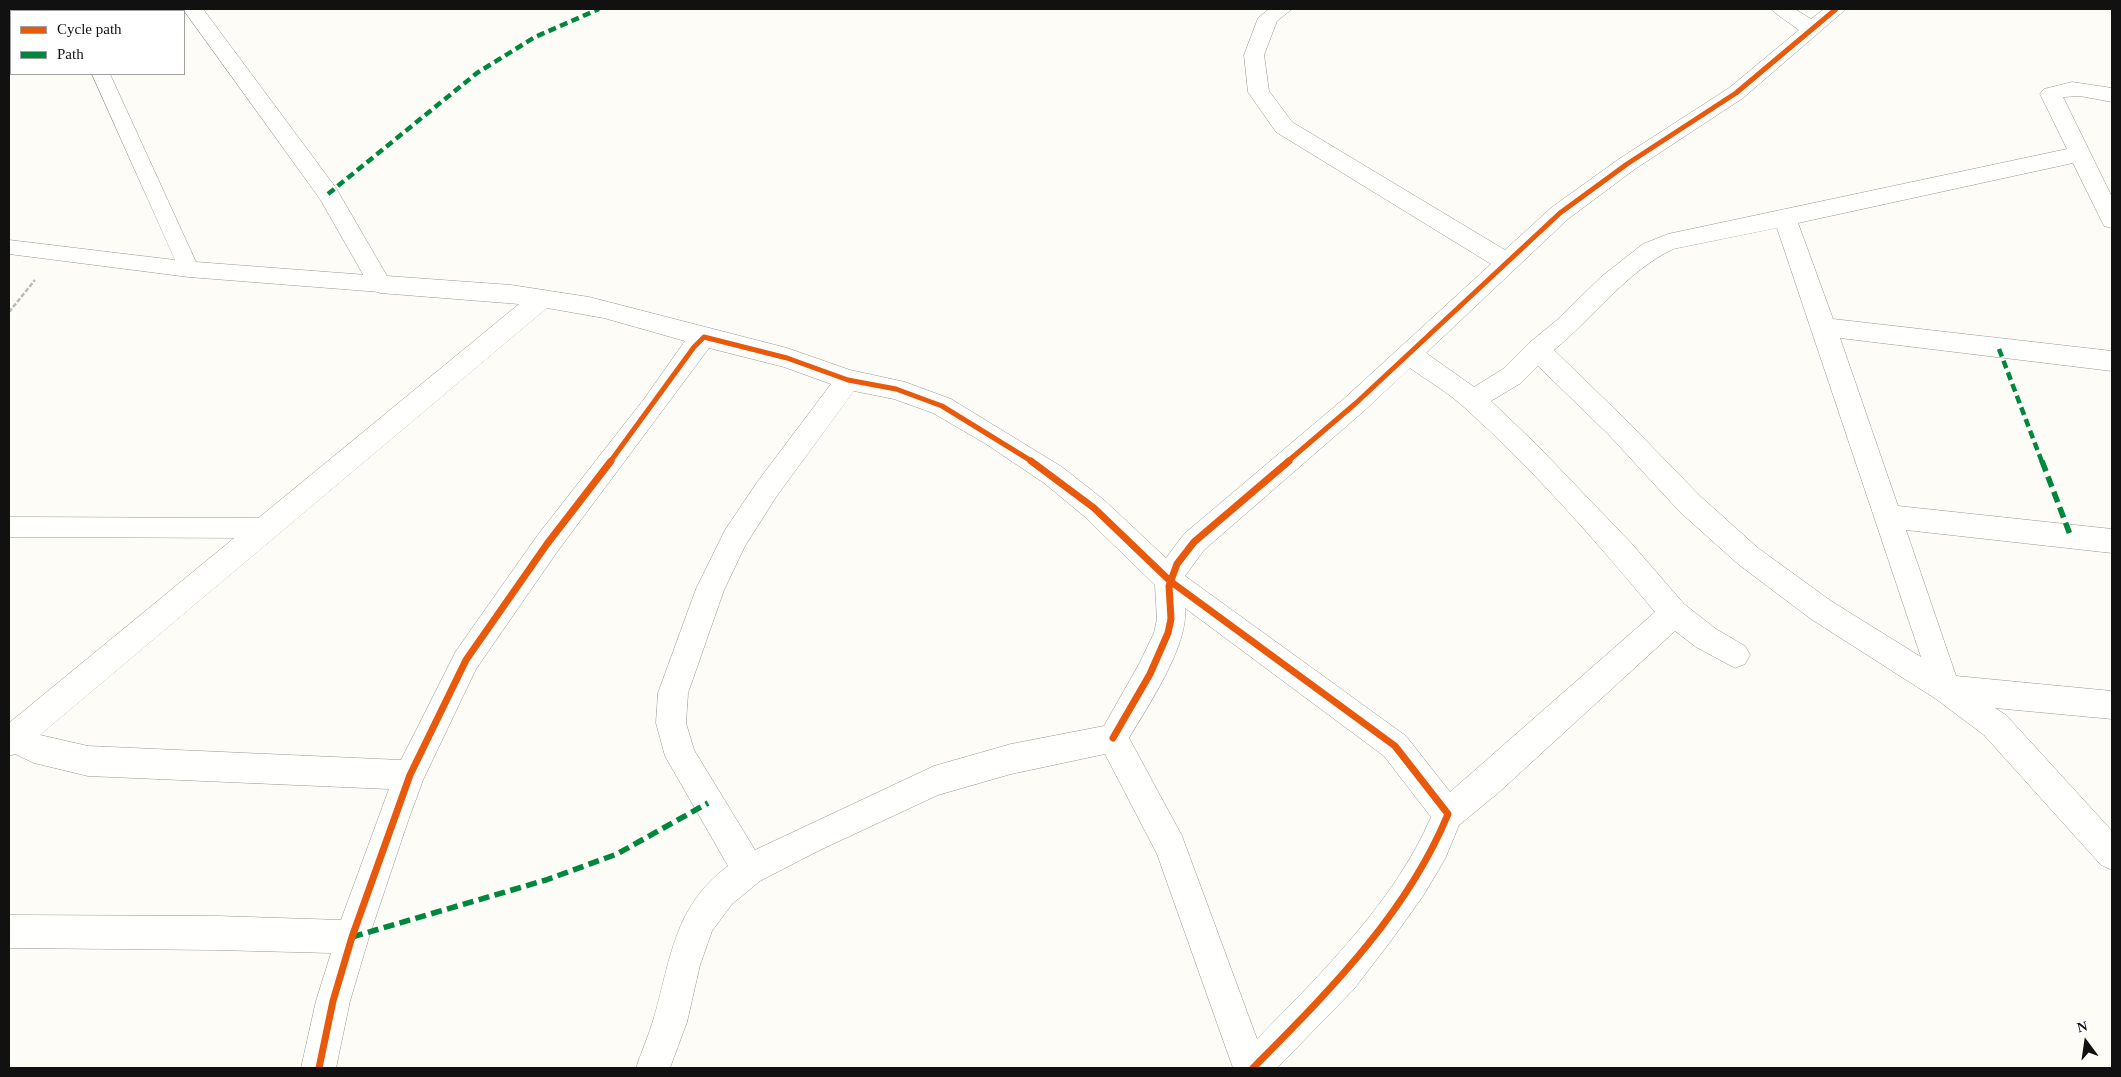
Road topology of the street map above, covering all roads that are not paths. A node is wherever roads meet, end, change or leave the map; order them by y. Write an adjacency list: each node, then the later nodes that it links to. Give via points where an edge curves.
1 (193, 9): 14 (street, via 328,194)
2 (1282, 9): 12 (street, via 1268,18 1254,55 1258,92 1284,128)
3 (1782, 9): 5 (street)
4 (1836, 9): 5 (street)
5 (1812, 29): 12 (street, via 1736,93 1627,164 1560,213)
6 (101, 75): 13 (lane)
7 (2112, 95): 8 (street, via 2072,90 2056,90 2051,94)
8 (2079, 154): 9 (street); 10 (street)
9 (1785, 218): 16 (street); 18 (street, via 1693,236 1652,250 1609,283 1566,328)
10 (2112, 220)
11 (9, 247): 13 (lane)
12 (1508, 263): 19 (street)
13 (189, 269): 14 (lane)
14 (380, 284): 15 (street, via 492,291)
15 (541, 299): 17 (street, via 634,316); 25 (street)
16 (1824, 327): 20 (street); 23 (street)
17 (704, 337): 21 (street, via 787,358); 34 (street, via 547,544 466,660)
18 (1538, 350): 22 (street, via 1512,376); 30 (street, via 1690,504 1748,556 1821,610)
19 (1409, 354): 22 (street); 27 (street, via 1194,542 1181,555)
20 (2112, 361)
21 (848, 380): 27 (street, via 896,389 942,406 995,437 1053,475 1094,508); 37 (street, via 735,538 710,589 673,693 671,723 680,756)
22 (1474, 400): 28 (street, via 1589,516)
23 (1888, 516): 26 (street); 30 (street)
24 (9, 527): 25 (lane)
25 (263, 528): 33 (street)
26 (2112, 541)
27 (1170, 581): 32 (street, via 1173,614 1169,632); 35 (street, via 1395,746)
28 (1674, 613): 29 (street); 35 (street)
29 (1735, 655)
30 (1946, 689): 31 (street); 36 (street, via 1995,725)
31 (2112, 705)
32 (1113, 738): 37 (street, via 1011,758 934,781); 42 (street, via 1171,847)
33 (11, 739): 34 (street, via 88,762)
34 (410, 775): 39 (street)
35 (1448, 814): 42 (street, via 1434,848 1412,885 1381,926 1342,976)
36 (2112, 854)
37 (749, 870): 41 (street, via 720,892 699,921)
38 (9, 932): 39 (street)
39 (352, 937): 40 (street, via 333,1001)
40 (319, 1068)
41 (653, 1068)
42 (1252, 1068)

